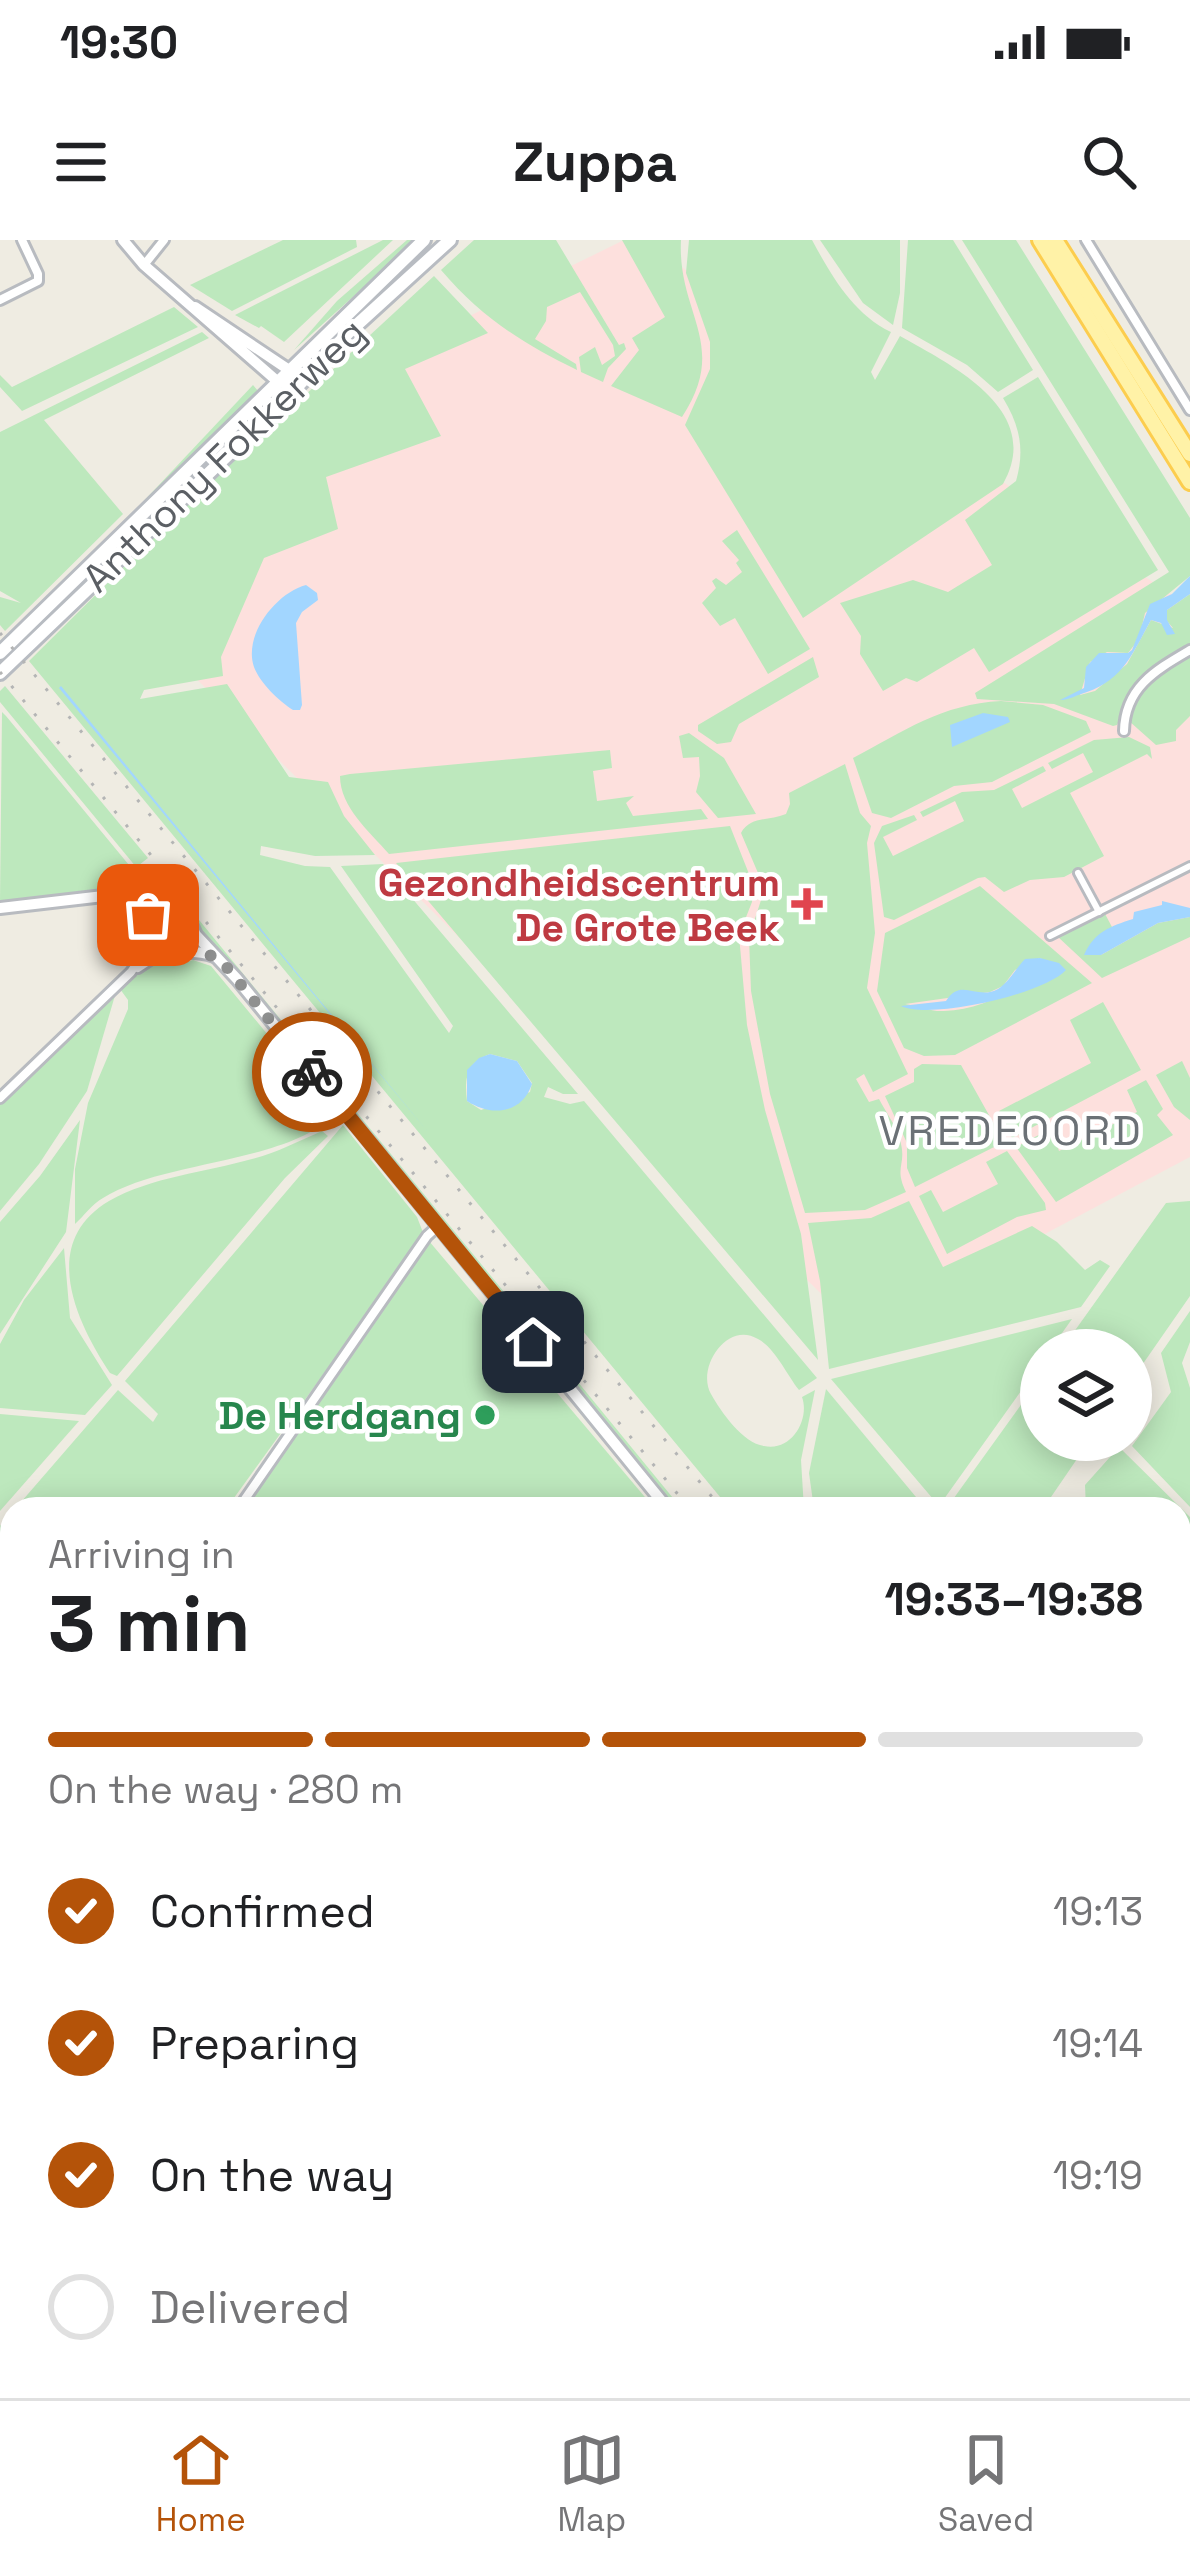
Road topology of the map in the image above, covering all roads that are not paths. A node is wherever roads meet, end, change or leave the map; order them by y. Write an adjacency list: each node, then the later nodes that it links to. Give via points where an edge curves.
1 (22, 240): 10 (street, via 38,281)
2 (123, 240): 9 (street)
3 (164, 240): 9 (street)
4 (424, 240): 12 (main road, Anthony Fokkerweg)
5 (450, 240): 14 (main road, Anthony Fokkerweg)
6 (1040, 240): 17 (main road)
7 (1055, 240): 16 (main road)
8 (1086, 240): 15 (street)
9 (145, 265): 11 (street)
10 (0, 300)
11 (195, 307): 12 (street); 13 (street)
12 (289, 370): 13 (main road, Anthony Fokkerweg); 14 (street)
13 (277, 381): 14 (street); 19 (main road, Anthony Fokkerweg)
14 (295, 387): 20 (main road, Anthony Fokkerweg)
15 (1190, 410)
16 (1190, 454)
17 (1190, 482)
18 (1190, 650): 21 (street, via 1134,692)
19 (0, 653)
20 (0, 673)
21 (1124, 731)
22 (1190, 866): 26 (street)
23 (1078, 873): 26 (street)
24 (123, 897): 25 (street); 27 (street); 29 (street)
25 (0, 908)
26 (1099, 912): 30 (street)
27 (168, 914): 28 (street, via 184,916); 29 (street)
28 (193, 931): 31 (street); 33 (street)
29 (155, 932): 32 (street); 34 (street)
30 (1050, 936)
31 (184, 949): 32 (street); 33 (street)
32 (165, 950): 34 (street)
33 (220, 959): 36 (street)
34 (131, 972): 35 (street)
35 (0, 1098)
36 (438, 1226): 37 (street); 38 (street)
37 (246, 1497)
38 (658, 1497)

